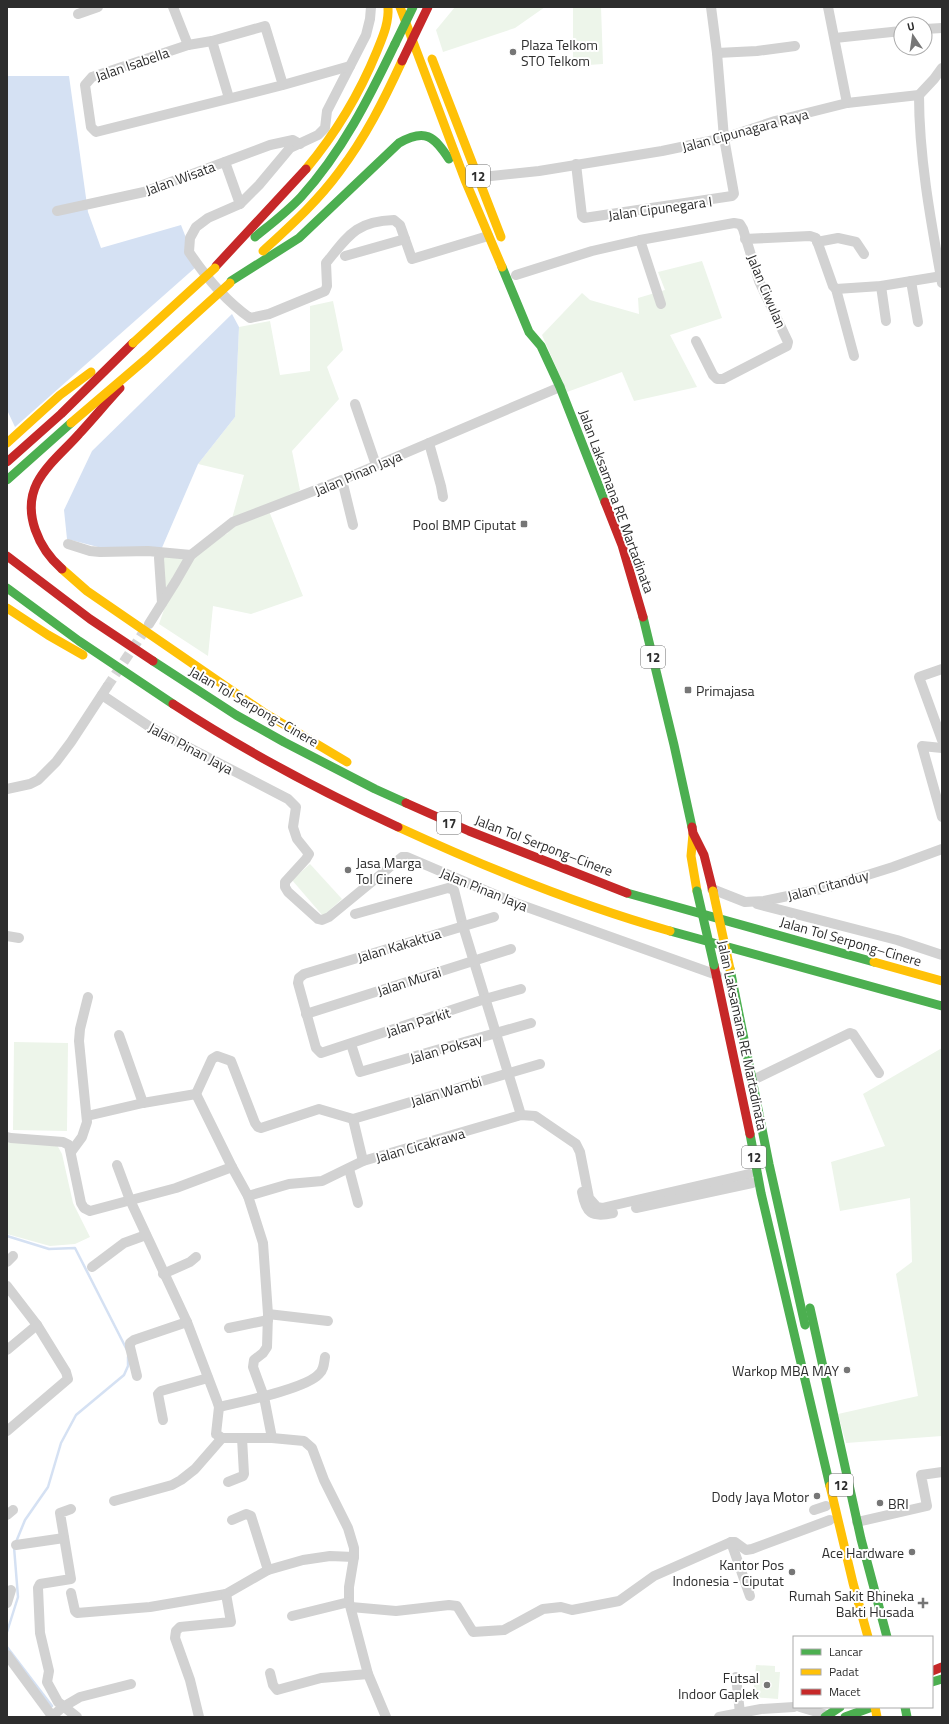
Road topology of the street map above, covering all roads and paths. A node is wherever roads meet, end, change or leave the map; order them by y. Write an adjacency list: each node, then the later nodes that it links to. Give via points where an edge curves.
1 (98, 7): 10 (street)
2 (173, 7): 14 (street)
3 (370, 7): 17 (street, via 366,35)
4 (388, 7): 40 (main road, via 387,27 368,73 331,138 303,173)
5 (400, 7): 29 (main road, Jalan Laksamana RE Martadinata / 12)
6 (413, 7): 28 (main road, 12); 40 (main road, bridge, via 356,122 337,152 315,181 282,216)
7 (428, 7): 44 (main road, bridge, via 368,129 348,160 325,190 292,225)
8 (711, 7): 16 (street)
9 (828, 7): 12 (street)
10 (78, 14)
11 (893, 33): 12 (street)
12 (835, 38): 23 (street)
13 (212, 41): 14 (street, Jalan Isabella); 20 (street, Jalan Isabella, via 265,26); 22 (street)
14 (188, 45): 22 (street, Jalan Isabella, via 92,77 87,81 85,85 93,130 103,132)
15 (795, 46): 16 (street)
16 (717, 54): 24 (street)
17 (350, 66): 20 (street, Jalan Isabella); 25 (street, via 327,111 325,128 318,135)
18 (942, 68): 19 (street)
19 (938, 79): 21 (street)
20 (283, 85): 22 (street, Jalan Isabella)
21 (919, 95): 23 (street, Jalan Cipunagara Raya); 42 (street, via 933,234)
22 (229, 98)
23 (847, 103): 24 (street, Jalan Cipunagara Raya, via 775,121)
24 (724, 138): 27 (street, Jalan Cipunagara Raya, via 662,151); 27 (street, Jalan Cipunegara I, via 734,194 729,198 584,218)
25 (300, 144): 26 (street, Jalan Wisata, via 293,140 270,145); 30 (street, via 290,148)
26 (224, 162): 30 (street); 31 (street, Jalan Wisata, via 144,192)
27 (576, 164): 28 (street, Jalan Cipunagara Raya)
28 (478, 178): 29 (street, Jalan Cipunagara Raya); 37 (main road, 12)
29 (465, 180): 32 (main road, Jalan Laksamana RE Martadinata / 12); 44 (main road, via 438,142 429,136 408,137 299,238)
30 (240, 204): 33 (street, via 208,218 196,227 190,238 189,252 198,267 238,310 250,318 269,314 324,291 327,286 326,263 353,231 364,224 394,220 400,225)
31 (56, 211)
32 (488, 236): 33 (street, via 412,259); 53 (main road, Jalan Laksamana RE Martadinata / 12, via 529,332)
33 (405, 239): 39 (street)
34 (745, 239): 35 (street, Jalan Ciwulan, via 740,224 734,223); 36 (street, via 810,236 816,238); 51 (street, Jalan Ciwulan, via 759,281 788,342 787,346 723,379 717,379)
35 (640, 240): 41 (street, Jalan Ciwulan, via 592,251); 47 (street)
36 (817, 242): 38 (street, via 838,238 856,242); 46 (street)
37 (505, 247)
38 (864, 254)
39 (345, 256)
40 (216, 267): 52 (main road, bridge)
41 (516, 275)
42 (942, 278): 43 (street)
43 (911, 281): 45 (street); 49 (street)
44 (230, 282): 55 (main road, bridge)
45 (880, 286): 46 (street); 48 (street)
46 (836, 289): 54 (street)
47 (661, 304)
48 (886, 321)
49 (918, 322)
50 (535, 323): 53 (main road, Jalan Laksamana RE Martadinata / 12)
51 (696, 340)
52 (132, 343): 58 (main road, via 60,395); 60 (main road, via 61,414)
53 (541, 346): 56 (main road, Jalan Laksamana RE Martadinata / 12)
54 (854, 356)
55 (146, 359): 62 (main road, bridge); 78 (main road, bridge, via 51,464 37,484 32,504 39,541 52,560 87,591 263,712)
56 (560, 387): 59 (street, Jalan Pinan Jaya); 83 (main road, Jalan Laksamana RE Martadinata / 12, via 605,500 638,596)
57 (355, 404): 61 (street)
58 (7, 443)
59 (429, 443): 61 (street, Jalan Pinan Jaya); 64 (street)
60 (7, 462)
61 (376, 465): 63 (street, Jalan Pinan Jaya)
62 (7, 480)
63 (342, 480): 65 (street); 68 (street, Jalan Pinan Jaya, via 233,522)
64 (443, 497)
65 (353, 525)
66 (68, 544): 67 (street, via 100,552)
67 (161, 553): 68 (street); 71 (street, via 159,558)
68 (191, 554): 71 (street, Jalan Pinan Jaya)
69 (7, 556): 82 (main road, Jalan Tol Serpong–Cinere / 17, via 90,619 236,715 375,789)
70 (7, 588): 75 (main road, 17)
71 (162, 603): 73 (street, Jalan Pinan Jaya)
72 (7, 608): 75 (main road, via 73,650)
73 (149, 624)
74 (942, 669): 76 (street, via 919,676)
75 (157, 694): 102 (main road, 17, via 271,764 367,813 491,868 628,919)
76 (942, 740)
77 (942, 748): 81 (street, via 922,746)
78 (353, 766)
79 (374, 778): 82 (main road)
80 (7, 790): 95 (street, Jalan Pinan Jaya, via 38,780 71,742 104,691 153,730 288,799 296,807 293,827 297,839 309,854 285,882 285,887 318,919 329,918 402,858 407,858 510,901)
81 (942, 817)
82 (469, 831): 96 (main road, Jalan Tol Serpong–Cinere / 17, via 632,895)
83 (693, 833): 85 (main road, Jalan Laksamana RE Martadinata / 12, via 704,856); 95 (main road, Jalan Laksamana RE Martadinata / 12, bridge, via 691,856)
84 (942, 849): 86 (street, Jalan Citanduy, via 901,865 826,888)
85 (712, 890): 86 (street, Jalan Citanduy); 100 (main road, Jalan Laksamana RE Martadinata / 12, bridge)
86 (751, 902): 93 (street, via 896,940)
87 (355, 914): 89 (street, via 448,888 454,890)
88 (494, 917): 89 (street, Jalan Kakaktua)
89 (463, 926): 94 (street); 103 (street, Jalan Kakaktua, via 304,974 298,983)
90 (7, 936): 91 (street)
91 (19, 938)
92 (511, 949): 94 (street, Jalan Murai)
93 (942, 955)
94 (473, 960): 99 (street); 103 (street, Jalan Murai)
95 (717, 975): 101 (main road, Jalan Laksamana RE Martadinata / 12)
96 (942, 981)
97 (521, 990): 99 (street, Jalan Parkit)
98 (88, 997): 115 (street, via 79,1041)
99 (486, 1000): 105 (street); 107 (street, Jalan Parkit)
100 (735, 1003): 101 (main road); 111 (main road, Jalan Laksamana RE Martadinata / 12)
101 (724, 1006): 116 (main road, Jalan Laksamana RE Martadinata / 12)
102 (942, 1006)
103 (306, 1014): 107 (street, Jalan Parkit, via 316,1048 321,1053)
104 (531, 1023): 105 (street, Jalan Poksay)
105 (496, 1033): 107 (street, Jalan Poksay, via 360,1072); 109 (street)
106 (119, 1036): 113 (street)
107 (351, 1044)
108 (540, 1064): 109 (street, Jalan Wambi)
109 (508, 1073): 114 (street); 117 (street, Jalan Wambi)
110 (879, 1073): 111 (street, via 850,1033)
111 (753, 1080): 124 (main road, Jalan Laksamana RE Martadinata / 12)
112 (196, 1094): 113 (street); 117 (street, via 212,1059 217,1056 231,1061 258,1127 319,1109); 122 (street)
113 (143, 1103): 115 (street)
114 (521, 1115): 120 (street, Jalan Cicakrawa); 125 (street, via 535,1116 560,1134 572,1148 585,1207 595,1215 604,1215)
115 (87, 1116): 119 (street, via 82,1137)
116 (746, 1117): 125 (main road, via 742,1128 742,1144); 172 (main road, Jalan Laksamana RE Martadinata / 12, via 756,1171)
117 (353, 1119): 120 (street, Jalan Cicakrawa)
118 (7, 1137): 119 (street, via 63,1142 69,1145)
119 (71, 1152): 127 (street, via 84,1208 90,1211)
120 (363, 1161): 123 (street)
121 (116, 1165): 127 (street)
122 (232, 1167): 126 (street); 127 (street, via 176,1188)
123 (349, 1169): 126 (street, via 322,1181 289,1184); 128 (street)
124 (772, 1176): 158 (main road, via 788,1208); 173 (main road, Jalan Laksamana RE Martadinata / 12)
125 (750, 1178): 153 (main road, via 792,1350)
126 (248, 1196): 134 (street, via 263,1243)
127 (130, 1200): 129 (street)
128 (358, 1203)
129 (146, 1235): 131 (street, via 124,1243); 132 (street)
130 (196, 1257): 132 (street)
131 (92, 1267)
132 (163, 1274): 136 (street)
133 (7, 1286): 137 (street)
134 (268, 1317): 135 (street); 138 (street); 143 (street, via 267,1347 253,1364)
135 (328, 1321)
136 (187, 1322): 141 (street, via 130,1343); 142 (street)
137 (37, 1325): 139 (street); 146 (street, via 68,1379)
138 (229, 1328)
139 (7, 1350)
140 (325, 1357): 143 (street, via 323,1368 316,1378)
141 (137, 1376)
142 (208, 1378): 144 (street); 145 (street, via 161,1391 158,1394)
143 (264, 1397): 144 (street); 149 (street)
144 (219, 1407): 147 (street, via 215,1431)
145 (163, 1420)
146 (7, 1431)
147 (222, 1438): 148 (street); 152 (street, via 195,1470 181,1480 172,1485)
148 (242, 1438): 149 (street); 151 (street, via 244,1474)
149 (272, 1438): 162 (street, via 304,1441 312,1448 324,1480 348,1528)
150 (942, 1472): 158 (street, via 921,1475 927,1506)
151 (228, 1482)
152 (114, 1501)
153 (826, 1506): 155 (street); 157 (main road)
154 (71, 1509): 159 (street, via 60,1513)
155 (814, 1510)
156 (232, 1520): 163 (street, via 246,1514 251,1516)
157 (830, 1520): 160 (street, via 752,1549 746,1550); 171 (main road)
158 (857, 1522): 174 (main road)
159 (64, 1538): 161 (street); 180 (street, via 70,1579 40,1584 38,1588 40,1633 49,1671 47,1682)
160 (731, 1542): 167 (street); 169 (street, via 654,1576 619,1601 572,1610 561,1607 543,1609 498,1631 473,1632 457,1606 396,1611)
161 (16, 1545)
162 (354, 1557): 163 (street, via 312,1558); 169 (street, via 349,1587)
163 (268, 1570): 166 (street)
164 (70, 1593): 166 (street, via 77,1612 142,1608)
165 (7, 1594): 168 (street, via 11,1590)
166 (226, 1594): 190 (street, via 230,1622 180,1627 176,1631 175,1638 190,1680)
167 (750, 1596)
168 (7, 1603)
169 (350, 1604): 170 (street); 177 (street)
170 (292, 1616)
171 (858, 1636)
172 (868, 1636)
173 (876, 1636)
174 (887, 1636)
175 (7, 1655): 188 (street)
176 (270, 1673): 177 (street, via 277,1690 321,1678)
177 (368, 1674): 191 (street)
178 (736, 1677): 185 (street)
179 (131, 1684): 180 (street, via 80,1697)
180 (62, 1707): 188 (street); 189 (street)
181 (793, 1707): 186 (street)
182 (803, 1708): 187 (street)
183 (838, 1708): 187 (main road)
184 (871, 1708): 193 (main road)
185 (740, 1713): 186 (street); 192 (street)
186 (764, 1713)
187 (826, 1716)
188 (52, 1717)
189 (77, 1717)
190 (199, 1717)
191 (386, 1717)
192 (719, 1717)
193 (848, 1717)

